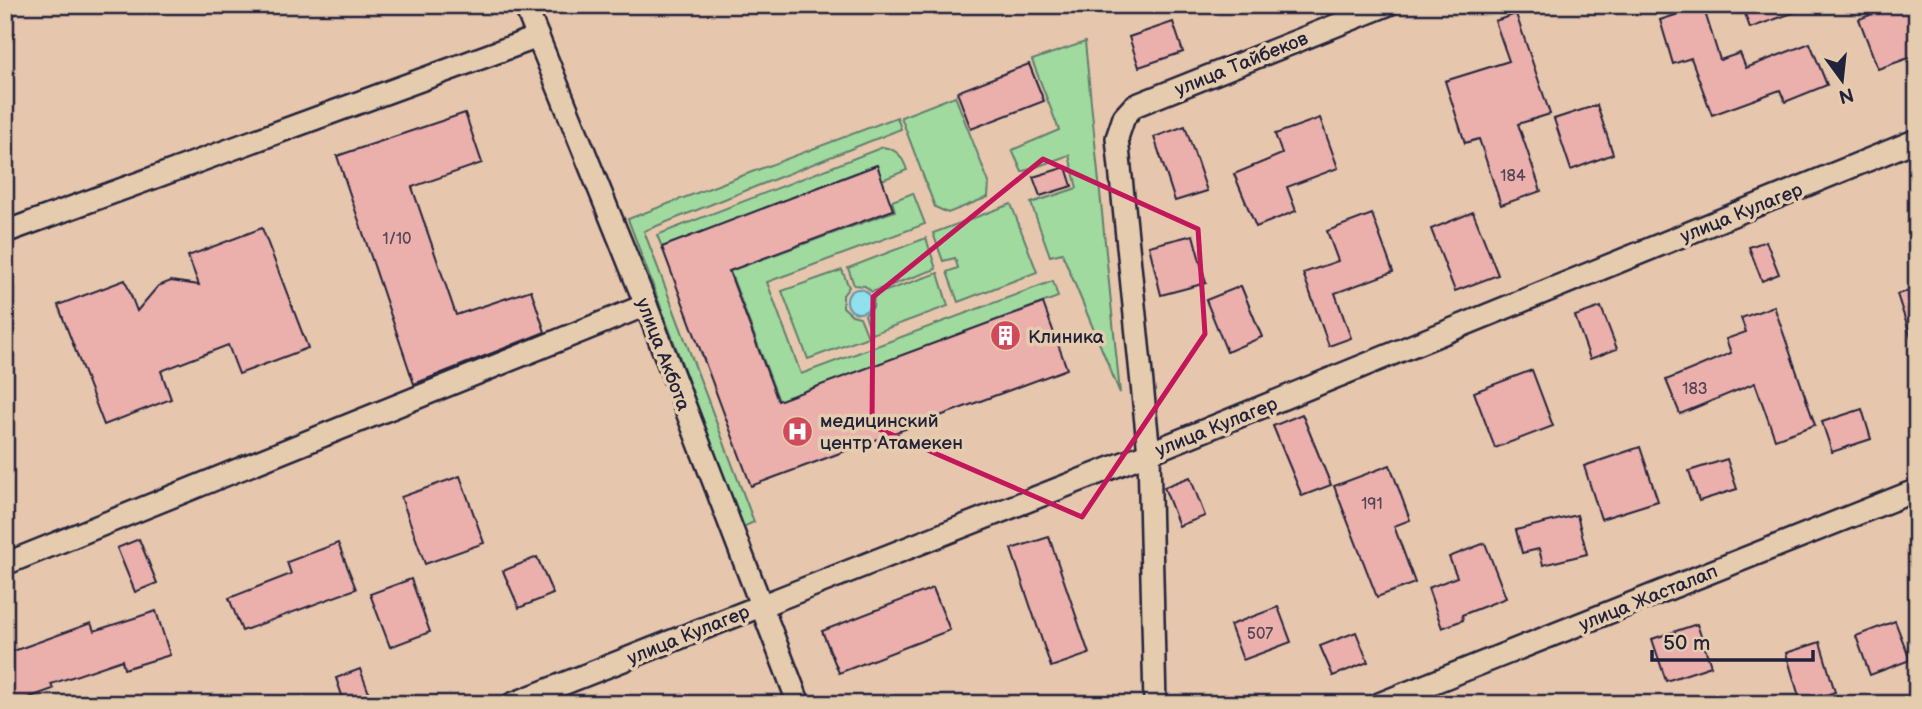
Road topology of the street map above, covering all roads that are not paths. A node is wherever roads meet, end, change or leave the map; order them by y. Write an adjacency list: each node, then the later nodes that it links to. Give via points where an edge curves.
1 (525, 5): 3 (street, улица Акбота)
2 (1387, 5): 7 (street, улица Тайбеков, via 1134,106 1124,117 1117,138)
3 (538, 37): 5 (street); 6 (street, улица Акбота)
4 (1917, 140): 7 (street, улица Кулагер)
5 (5, 232)
6 (646, 305): 9 (street); 10 (street, улица Акбота)
7 (1150, 453): 10 (street, улица Кулагер); 13 (street)
8 (1917, 490): 14 (street, улица Жасталап)
9 (5, 564)
10 (762, 605): 11 (street, улица Кулагер); 12 (street, улица Акбота)
11 (512, 704)
12 (799, 704)
13 (1155, 704)
14 (1379, 704)

